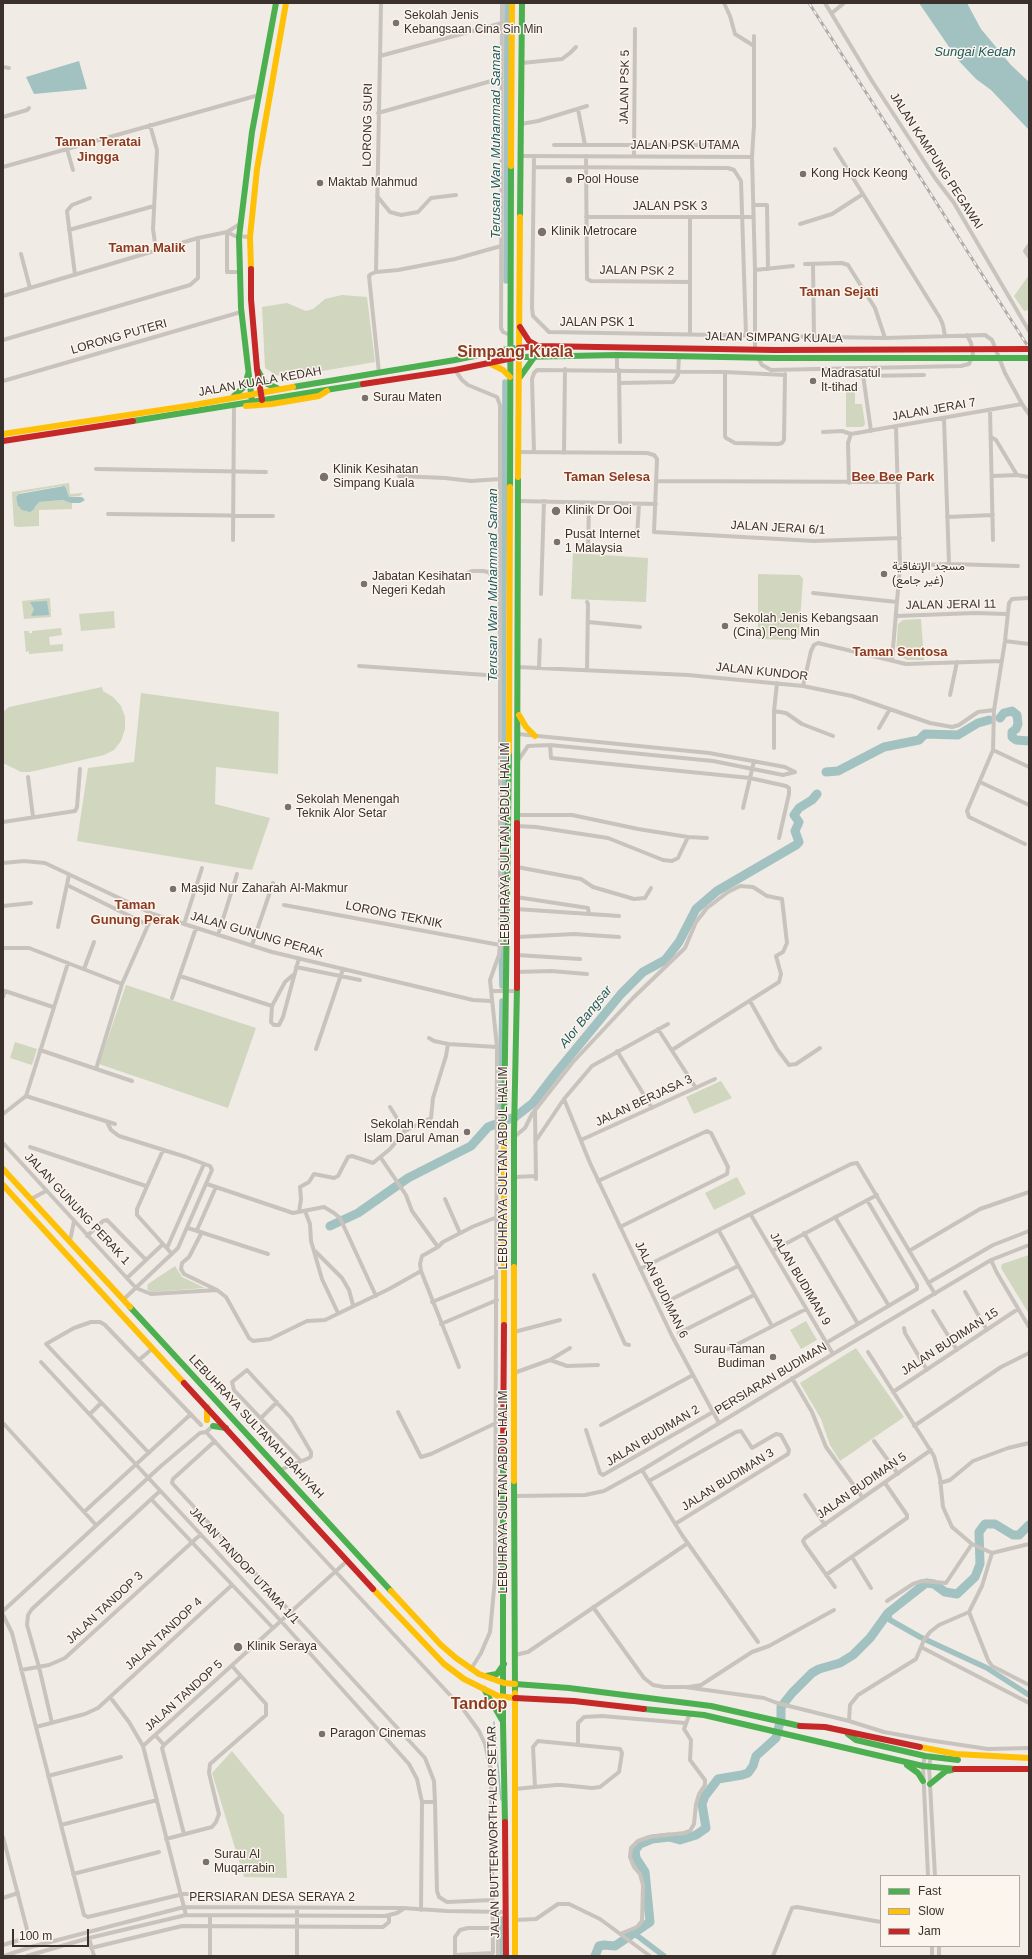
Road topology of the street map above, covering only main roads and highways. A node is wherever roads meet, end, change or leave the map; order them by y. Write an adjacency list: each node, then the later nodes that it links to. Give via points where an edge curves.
1 (276, 3): 18 (main road, via 252,132 239,237 241,312)
2 (286, 3): 17 (main road, via 256,169 250,237)
3 (512, 3): 6 (main road, LEBUHRAYA SULTAN ABDUL HALIM)
4 (522, 3): 5 (main road, LEBUHRAYA SULTAN ABDUL HALIM)
5 (519, 325): 7 (main road, via 529,341); 8 (main road, LEBUHRAYA SULTAN ABDUL HALIM)
6 (510, 335): 9 (main road, LEBUHRAYA SULTAN ABDUL HALIM); 11 (main road)
7 (538, 346): 8 (main road, JALAN SIMPANG KUALA); 10 (main road, JALAN SIMPANG KUALA, bridge, via 755,350)
8 (519, 348): 9 (main road, JALAN KUALA KEDAH); 13 (main road, LEBUHRAYA SULTAN ABDUL HALIM)
9 (510, 349): 11 (main road, JALAN KUALA KEDAH); 14 (main road, LEBUHRAYA SULTAN ABDUL HALIM)
10 (1029, 349)
11 (493, 353): 21 (main road, JALAN KUALA KEDAH)
12 (535, 356): 13 (main road, JALAN SIMPANG KUALA); 15 (main road, JALAN SIMPANG KUALA, bridge); 20 (main road)
13 (520, 357): 14 (main road, JALAN KUALA KEDAH); 20 (main road, LEBUHRAYA SULTAN ABDUL HALIM)
14 (510, 358): 16 (main road, JALAN KUALA KEDAH); 19 (main road, LEBUHRAYA SULTAN ABDUL HALIM)
15 (1029, 358)
16 (489, 363): 19 (main road); 22 (main road, JALAN KUALA KEDAH)
17 (257, 369): 21 (main road, via 265,383); 23 (main road)
18 (248, 374): 24 (main road); 25 (main road, via 245,386)
19 (510, 377): 43 (main road, LEBUHRAYA SULTAN ABDUL HALIM, via 504,1132)
20 (520, 378): 31 (main road, LEBUHRAYA SULTAN ABDUL HALIM)
21 (280, 389): 23 (main road, JALAN KUALA KEDAH)
22 (330, 389): 26 (main road, JALAN KUALA KEDAH); 28 (main road, via 318,396 272,404)
23 (261, 392): 24 (main road, JALAN KUALA KEDAH); 26 (main road)
24 (251, 394): 25 (main road, JALAN KUALA KEDAH); 27 (main road)
25 (230, 397): 29 (main road, JALAN KUALA KEDAH, via 194,405)
26 (262, 400): 27 (main road, JALAN KUALA KEDAH)
27 (252, 402): 28 (main road, JALAN KUALA KEDAH)
28 (234, 405): 30 (main road, JALAN KUALA KEDAH)
29 (3, 434)
30 (3, 441)
31 (518, 713): 32 (main road, via 522,722); 46 (main road, LEBUHRAYA SULTAN ABDUL HALIM, via 514,1134)
32 (535, 736)
33 (3, 1169): 35 (main road, LEBUHRAYA SULTANAH BAHIYAH)
34 (3, 1185): 36 (main road, LEBUHRAYA SULTANAH BAHIYAH)
35 (45, 1214): 36 (main road); 37 (main road, LEBUHRAYA SULTANAH BAHIYAH)
36 (36, 1221): 38 (main road, LEBUHRAYA SULTANAH BAHIYAH)
37 (53, 1223): 38 (main road); 44 (main road, LEBUHRAYA SULTANAH BAHIYAH, via 441,1645)
38 (45, 1231): 39 (main road, LEBUHRAYA SULTANAH BAHIYAH)
39 (206, 1407): 40 (main road); 42 (main road, LEBUHRAYA SULTANAH BAHIYAH)
40 (207, 1420)
41 (213, 1426): 42 (main road, via 222,1426)
42 (228, 1430): 47 (main road, LEBUHRAYA SULTANAH BAHIYAH, via 444,1664 464,1679)
43 (504, 1664): 44 (main road, via 497,1674); 45 (main road, LEBUHRAYA SULTAN ABDUL HALIM)
44 (484, 1676): 45 (main road, LEBUHRAYA SULTANAH BAHIYAH)
45 (504, 1683): 46 (main road, LEBUHRAYA SULTANAH BAHIYAH); 48 (main road, JALAN BUTTERWORTH-ALOR SETAR)
46 (515, 1684): 49 (main road, JALAN BUTTERWORTH-ALOR SETAR); 51 (main road, LEBUHRAYA SULTANAH BAHIYAH, via 689,1702 792,1724)
47 (484, 1689): 48 (main road, LEBUHRAYA SULTANAH BAHIYAH); 50 (main road)
48 (504, 1697): 49 (main road, LEBUHRAYA SULTANAH BAHIYAH); 50 (main road, JALAN BUTTERWORTH-ALOR SETAR)
49 (515, 1698): 54 (main road, LEBUHRAYA SULTANAH BAHIYAH, via 574,1701 690,1713 767,1728); 60 (main road, JALAN BUTTERWORTH-ALOR SETAR)
50 (503, 1723): 59 (main road, JALAN BUTTERWORTH-ALOR SETAR)
51 (846, 1732): 52 (main road, via 956,1754); 52 (main road, via 856,1740 928,1756 983,1762)
52 (1011, 1758): 53 (main road)
53 (1029, 1758)
54 (903, 1762): 55 (main road, LEBUHRAYA SULTANAH BAHIYAH); 57 (main road, via 915,1770)
55 (956, 1769): 56 (main road, LEBUHRAYA SULTANAH BAHIYAH); 58 (main road, via 946,1771)
56 (1029, 1769)
57 (923, 1781)
58 (930, 1784)
59 (506, 1956)
60 (515, 1956)

